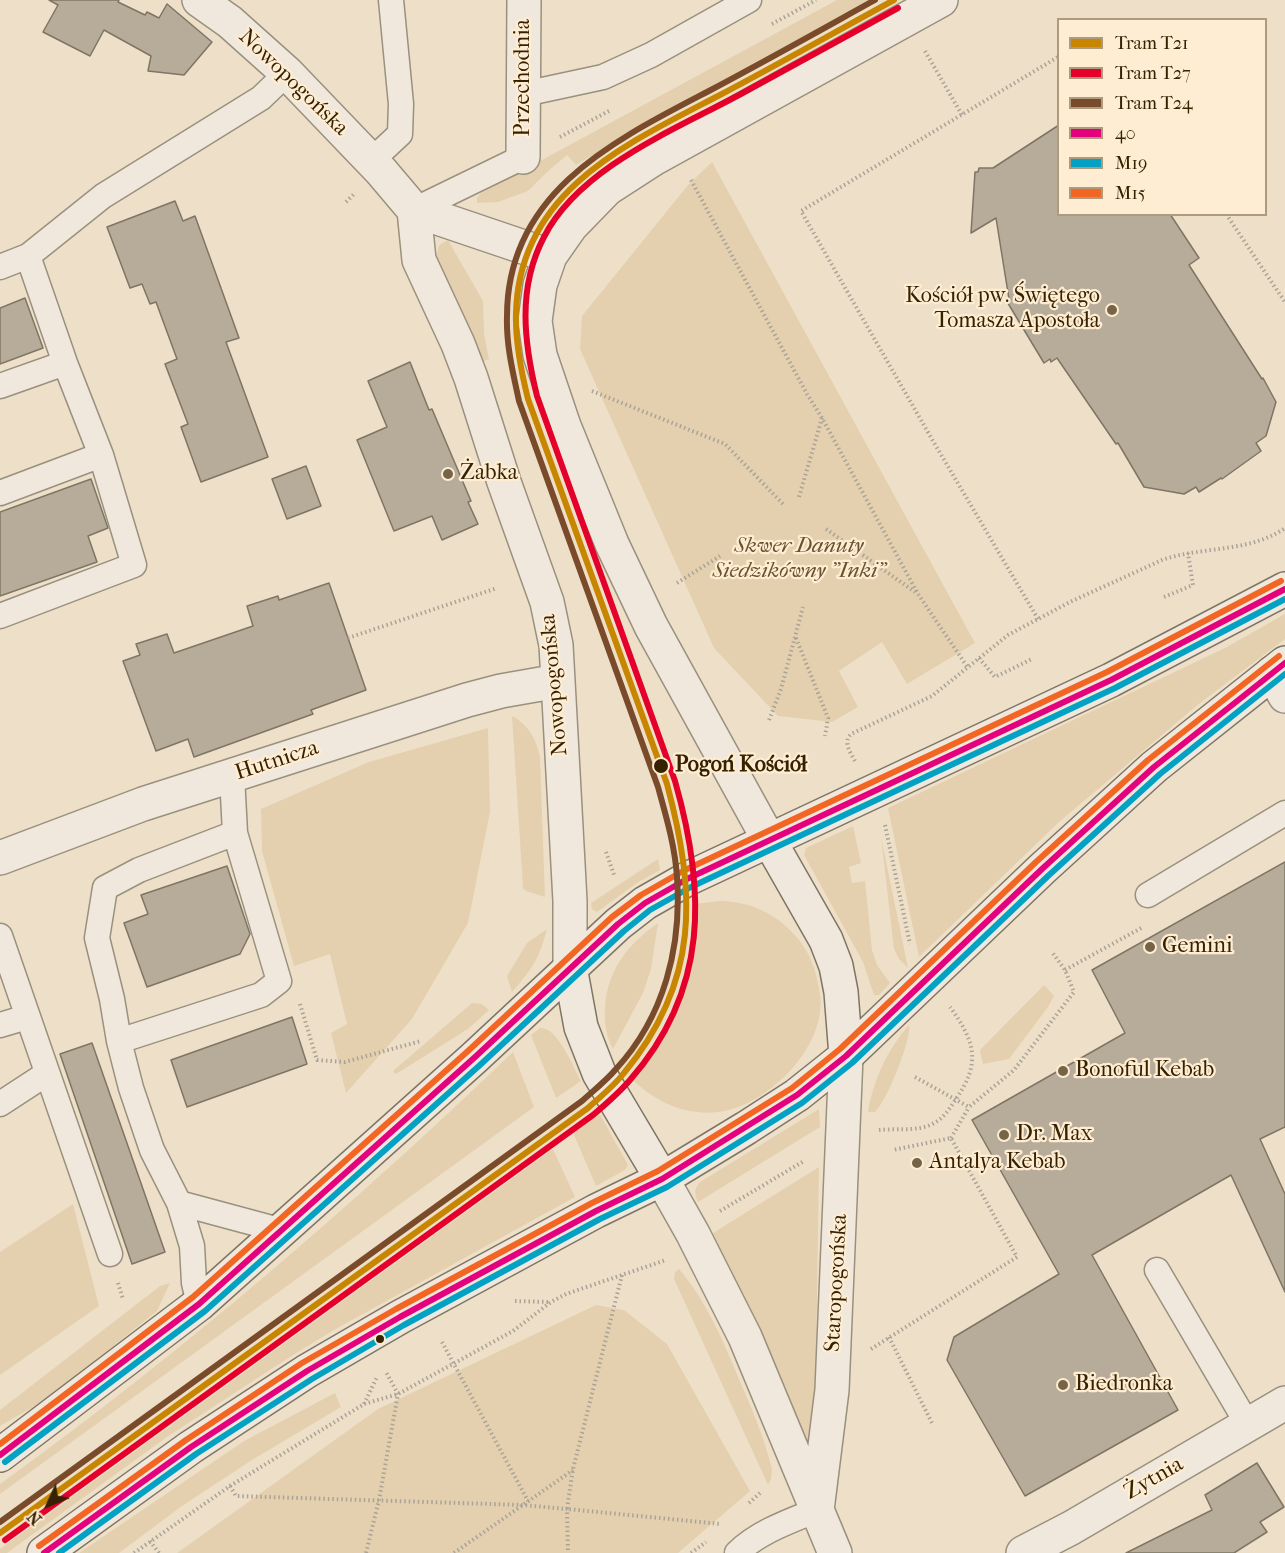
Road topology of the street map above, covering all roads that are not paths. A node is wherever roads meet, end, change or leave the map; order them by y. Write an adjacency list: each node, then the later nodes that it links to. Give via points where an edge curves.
1 (199, 0): 6 (street, Nowopogońska)
2 (391, 0): 9 (lane, via 401,104 400,134)
3 (524, 0): 7 (street, Przechodnia)
4 (749, 0): 7 (lane, via 603,77)
5 (941, 0): 12 (street, via 655,158 607,189 571,226)
6 (287, 73): 9 (street, Nowopogońska); 11 (lane, via 261,98 103,196)
7 (524, 94): 8 (street, Przechodnia)
8 (523, 157): 10 (lane)
9 (376, 166): 10 (street, Nowopogońska)
10 (414, 210): 12 (street); 21 (street, Nowopogońska, via 419,260 471,378 547,603 556,645)
11 (28, 256): 13 (lane); 14 (lane)
12 (550, 256): 25 (street, via 540,285 535,321 540,355 564,426 612,544 651,626)
13 (0, 267)
14 (65, 363): 15 (lane); 16 (lane)
15 (0, 387)
16 (101, 456): 17 (lane); 19 (lane, via 134,565)
17 (0, 493)
18 (1285, 589): 25 (street, via 1110,680)
19 (0, 616)
20 (1281, 678): 33 (street, via 1154,767)
21 (558, 681): 22 (street, Hutnicza, via 467,700); 29 (street, Nowopogońska)
22 (232, 776): 24 (lane); 26 (street, Hutnicza)
23 (1285, 813): 27 (lane)
24 (235, 833): 32 (lane, via 139,870 105,888 97,938); 32 (lane, via 279,981 261,995)
25 (769, 840): 29 (street, via 645,903); 33 (street, Staropogońska, via 826,940 836,966)
26 (0, 858)
27 (1148, 895)
28 (0, 936): 30 (lane)
29 (570, 968): 36 (street, Nowopogońska, via 581,1027 599,1072); 38 (street)
30 (27, 1017): 31 (lane); 34 (lane)
31 (0, 1025)
32 (119, 1041): 37 (lane, via 152,1150)
33 (846, 1056): 36 (street, via 797,1095); 45 (street, Staropogońska, via 832,1390)
34 (46, 1074): 35 (lane); 39 (lane)
35 (0, 1104)
36 (662, 1179): 45 (street, Staropogońska, via 745,1337); 47 (street, via 400,1317 307,1371 191,1447)
37 (180, 1203): 38 (lane); 41 (lane, via 192,1246)
38 (283, 1231): 41 (street)
39 (110, 1254)
40 (1157, 1270): 43 (lane)
41 (199, 1304): 44 (street)
42 (1285, 1403): 43 (street, Żytnia)
43 (1248, 1425): 46 (street, Żytnia)
44 (0, 1455)
45 (817, 1510): 48 (lane, via 776,1528); 49 (street, Staropogońska)
46 (1077, 1540): 50 (street, Żytnia)
47 (44, 1553)
48 (737, 1553)
49 (835, 1553)
50 (1023, 1553)

